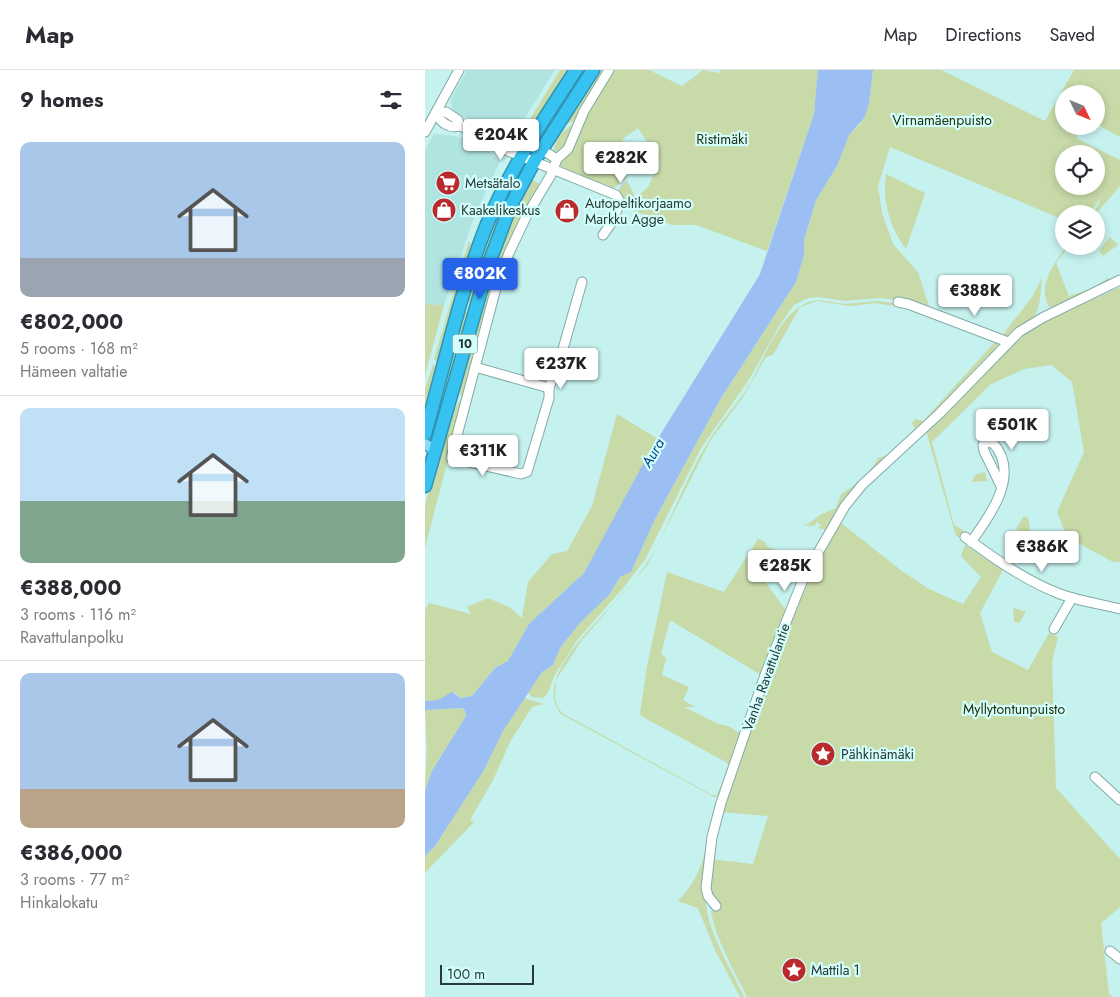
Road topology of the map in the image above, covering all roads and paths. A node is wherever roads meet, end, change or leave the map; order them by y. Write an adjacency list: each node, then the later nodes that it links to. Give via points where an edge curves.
1 (459, 70): 5 (street)
2 (576, 70): 7 (highway, 10)
3 (593, 70): 8 (highway, 10)
4 (609, 70): 9 (street, via 584,111 568,149)
5 (437, 111): 6 (street); 7 (street, via 446,112 458,120 460,126 499,141 504,149)
6 (425, 132)
7 (524, 151): 8 (street); 18 (highway, 10, via 486,228)
8 (538, 155): 9 (street); 10 (street); 20 (highway, 10, via 497,237)
9 (557, 159): 10 (street)
10 (554, 169): 11 (street, via 618,197 620,202); 16 (street, via 527,215 501,273)
11 (603, 235)
12 (1120, 280): 15 (street, Vanha Ravattulantie, via 1042,318)
13 (582, 282): 17 (street)
14 (898, 302): 15 (street)
15 (1009, 342): 28 (street, Vanha Ravattulantie, via 853,495 832,525 804,577 765,675 721,803 712,838 706,888)
16 (475, 367): 17 (street); 17 (street, via 451,458 525,474 549,398)
17 (549, 388)
18 (427, 420): 19 (highway, 10)
19 (425, 434)
20 (428, 448): 21 (highway, 10)
21 (425, 486)
22 (1001, 486): 23 (street, via 995,506 968,540 1031,580)
23 (1072, 598): 24 (street); 25 (street)
24 (1120, 609)
25 (1054, 629)
26 (1095, 777): 27 (street)
27 (1120, 800)
28 (716, 906)
29 (1111, 951): 30 (street)
30 (1120, 959)

